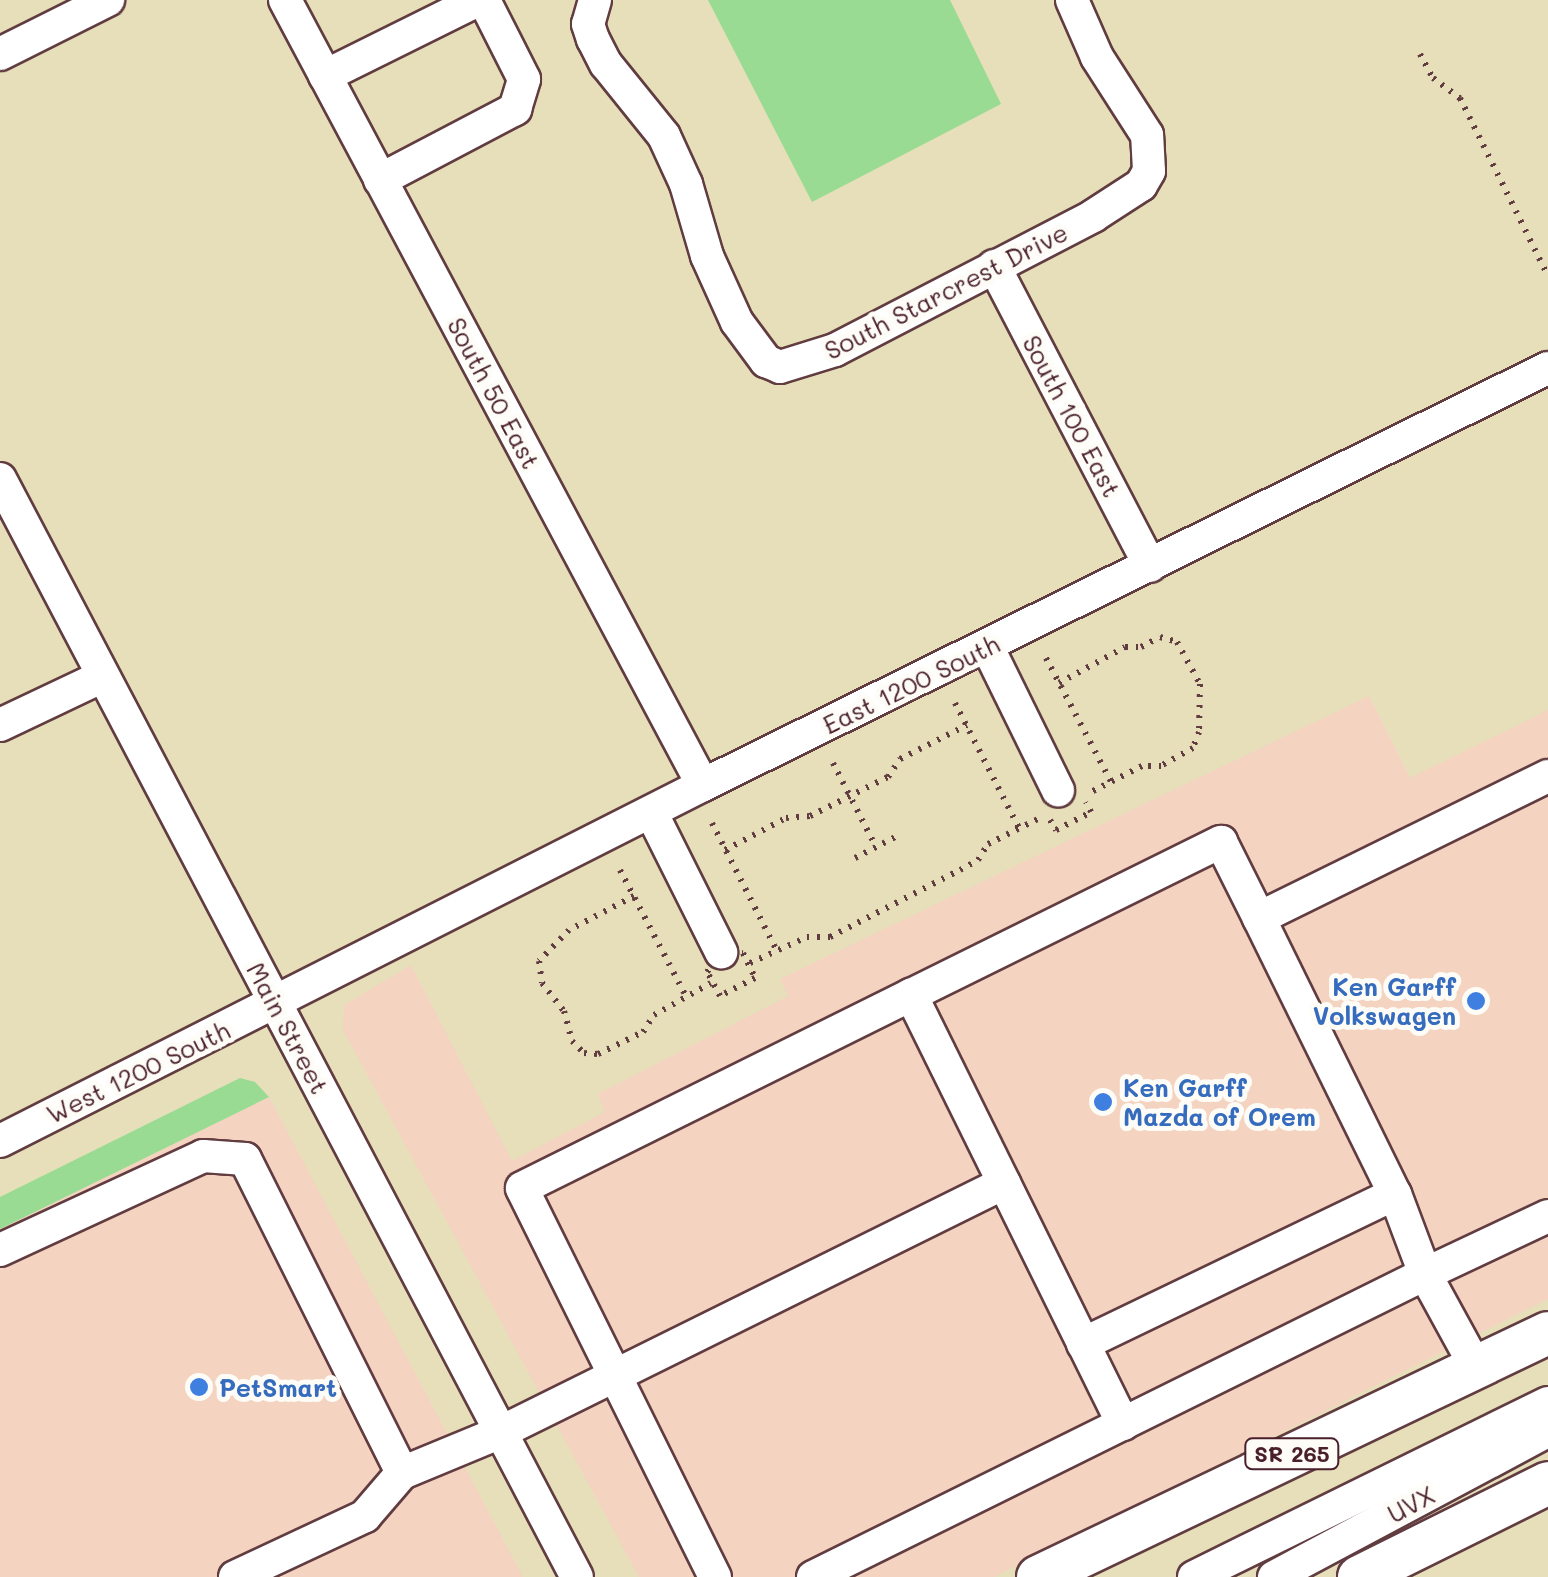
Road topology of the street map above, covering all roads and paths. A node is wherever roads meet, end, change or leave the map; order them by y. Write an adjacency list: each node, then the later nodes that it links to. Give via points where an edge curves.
1 (108, 0): 6 (street)
2 (285, 0): 8 (street, South 50 East)
3 (481, 0): 8 (street); 9 (street, via 524,79 515,110)
4 (595, 0): 10 (street, South Starcrest Drive, via 588,24 592,39 664,136 714,272 766,360 797,365 835,350)
5 (1072, 0): 10 (street, South Starcrest Drive, via 1097,57 1147,135 1149,171 1129,195)
6 (0, 54)
7 (1420, 54): 11 (path, via 1433,78 1460,98)
8 (325, 76): 9 (street, South 50 East)
9 (380, 180): 25 (street, South 50 East)
10 (994, 266): 14 (street, South 100 East)
11 (1548, 276)
12 (1548, 368): 14 (street, East 1200 South)
13 (4, 496): 17 (street, Main Street)
14 (1150, 566): 15 (street, East 1200 South)
15 (987, 646): 25 (street, East 1200 South); 26 (street)
16 (1046, 658): 18 (path)
17 (104, 676): 20 (street); 42 (street, Main Street)
18 (1059, 682): 24 (path); 24 (path, via 1125,646 1160,637 1177,642 1200,684 1200,732 1193,748)
19 (955, 702): 21 (path)
20 (0, 725)
21 (966, 725): 27 (path, via 900,759 888,778); 30 (path)
22 (832, 763): 27 (path)
23 (1548, 776): 37 (street)
24 (1111, 782): 26 (path)
25 (703, 786): 28 (street, East 1200 South)
26 (1073, 791): 30 (path, via 1091,812 1056,830 1047,814)
27 (850, 797): 32 (path); 33 (path, via 810,816 786,818)
28 (651, 812): 39 (street); 42 (street, East 1200 South)
29 (712, 824): 33 (path)
30 (1019, 828): 38 (path, via 988,844 978,860 830,937)
31 (899, 835): 32 (path)
32 (876, 847): 34 (path)
33 (725, 850): 38 (path)
34 (854, 858)
35 (620, 870): 36 (path)
36 (634, 896): 40 (path); 40 (path, via 569,930 539,961 542,982 564,1011 572,1041 598,1054 643,1032 654,1016)
37 (1259, 918): 41 (street, via 1221,842); 45 (street)
38 (776, 949): 39 (path)
39 (727, 966): 40 (path)
40 (686, 996)
41 (911, 996): 44 (street); 52 (street, via 522,1188)
42 (275, 1004): 43 (street, West 1200 South); 56 (street, Main Street)
43 (0, 1141)
44 (1004, 1183): 50 (street); 52 (street)
45 (1395, 1194): 48 (street); 50 (street)
46 (1548, 1216): 48 (street)
47 (0, 1250): 57 (street, via 203,1156 245,1159)
48 (1425, 1274): 51 (street); 54 (street)
49 (1548, 1332): 51 (main road, SR 265)
50 (1084, 1344): 54 (street)
51 (1476, 1367): 63 (main road, SR 265)
52 (615, 1375): 56 (street); 61 (street)
53 (1548, 1402): 64 (street)
54 (1122, 1424): 62 (street)
55 (1548, 1431): 65 (street, UVX)
56 (501, 1432): 57 (street); 60 (street, Main Street)
57 (402, 1473): 59 (street, via 365,1516)
58 (1548, 1483): 66 (main road)
59 (236, 1577)
60 (577, 1577)
61 (715, 1577)
62 (813, 1577)
63 (1038, 1577)
64 (1194, 1577)
65 (1274, 1577)
66 (1360, 1577)

